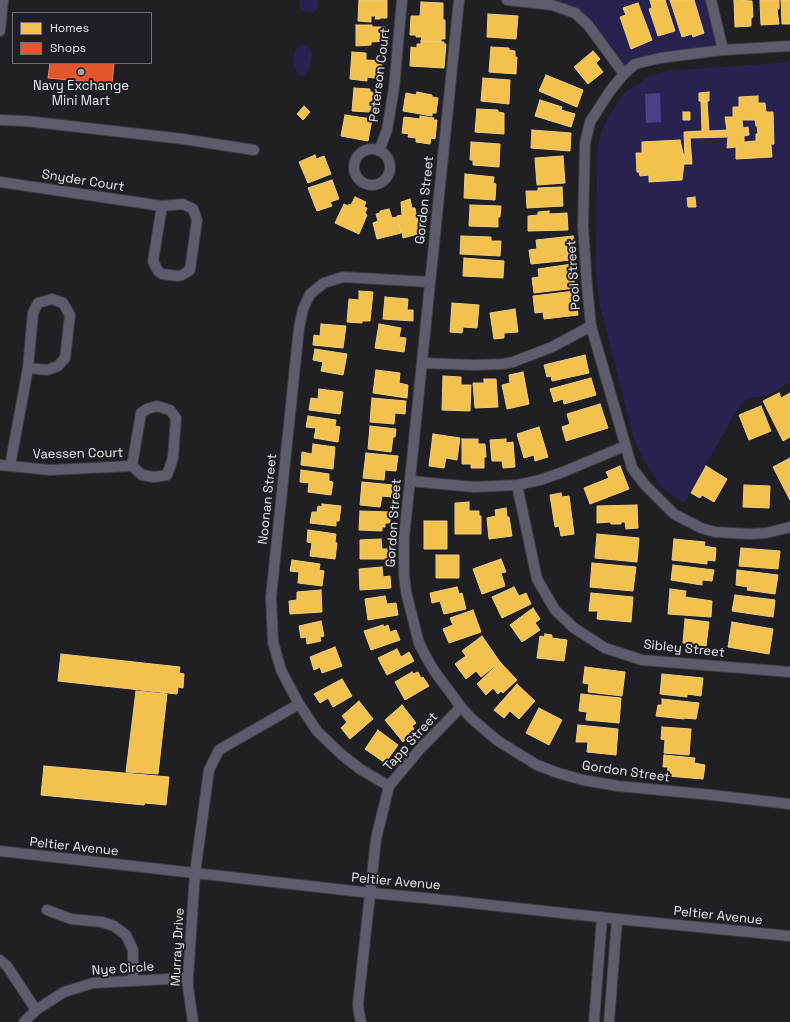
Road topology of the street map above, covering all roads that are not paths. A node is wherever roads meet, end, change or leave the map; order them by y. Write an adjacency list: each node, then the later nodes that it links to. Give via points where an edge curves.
1 (3, 0): 6 (street)
2 (402, 0): 12 (street, Peterson Court, via 394,88 387,130)
3 (459, 0): 15 (street, Gordon Street)
4 (507, 0): 9 (street, via 552,5 575,13 588,25)
5 (711, 0): 8 (street)
6 (0, 31)
7 (790, 46): 8 (street, Pool Street)
8 (722, 50): 9 (street, Pool Street, via 635,64)
9 (624, 74): 16 (street, Pool Street, via 590,122 585,143 583,226)
10 (0, 120): 11 (street, via 183,139)
11 (254, 150)
12 (379, 151)
13 (0, 182): 14 (street, Snyder Court)
14 (162, 206): 14 (street, Snyder Court, via 183,204 193,209 197,220 190,270 182,275 162,274 154,261)
15 (430, 282): 17 (street, Gordon Street); 26 (street, Noonan Street, via 343,276 324,283 310,294 303,309 271,597 273,642 281,670)
16 (591, 326): 17 (street, via 552,347 513,362 474,365); 19 (street, Pool Street)
17 (422, 363): 22 (street, Gordon Street)
18 (28, 368): 18 (street, via 33,313 38,303 52,299 63,303 70,315 65,358 58,366 47,370); 20 (street)
19 (625, 446): 23 (street, via 563,472); 24 (street, Pool Street, via 632,468 645,485 674,514 688,522 714,532 732,534 766,533)
20 (5, 465): 21 (street, Vaessen Court, via 50,470)
21 (132, 466): 21 (street, Vaessen Court, via 141,413 157,406 170,410 176,418 173,458 167,475 142,475)
22 (410, 482): 23 (street, via 474,487); 27 (street, Gordon Street, via 403,554 406,592 414,625 426,656)
23 (517, 485): 25 (street, Sibley Street, via 537,579 555,610 574,628 605,648 642,660)
24 (790, 527)
25 (790, 672)
26 (299, 704): 28 (street, Noonan Street, via 317,731 341,754); 31 (street, Murray Drive, via 219,750 209,770)
27 (461, 708): 28 (street, Tapp Street, via 420,749); 29 (street, Gordon Street, via 498,741 537,765 558,773 618,786)
28 (389, 786): 32 (street, Tapp Street, via 376,840)
29 (790, 804)
30 (0, 851): 31 (street, Peltier Avenue)
31 (195, 873): 32 (street, Peltier Avenue); 38 (street, Murray Drive)
32 (371, 893): 34 (street, Peltier Avenue); 43 (street, Tapp Street, via 358,1004)
33 (47, 910): 39 (street, via 71,919 102,922 114,926 126,935 133,950)
34 (602, 917): 35 (street, Peltier Avenue); 44 (street)
35 (616, 919): 36 (street, Peltier Avenue); 45 (street)
36 (790, 936)
37 (0, 960): 40 (street, via 7,966)
38 (188, 978): 39 (street, Nye Circle); 42 (street, Murray Drive)
39 (133, 981): 40 (street, Nye Circle, via 93,983 64,992)
40 (36, 1010): 41 (street, Nye Circle)
41 (24, 1022)
42 (193, 1022)
43 (361, 1022)
44 (594, 1022)
45 (609, 1022)

